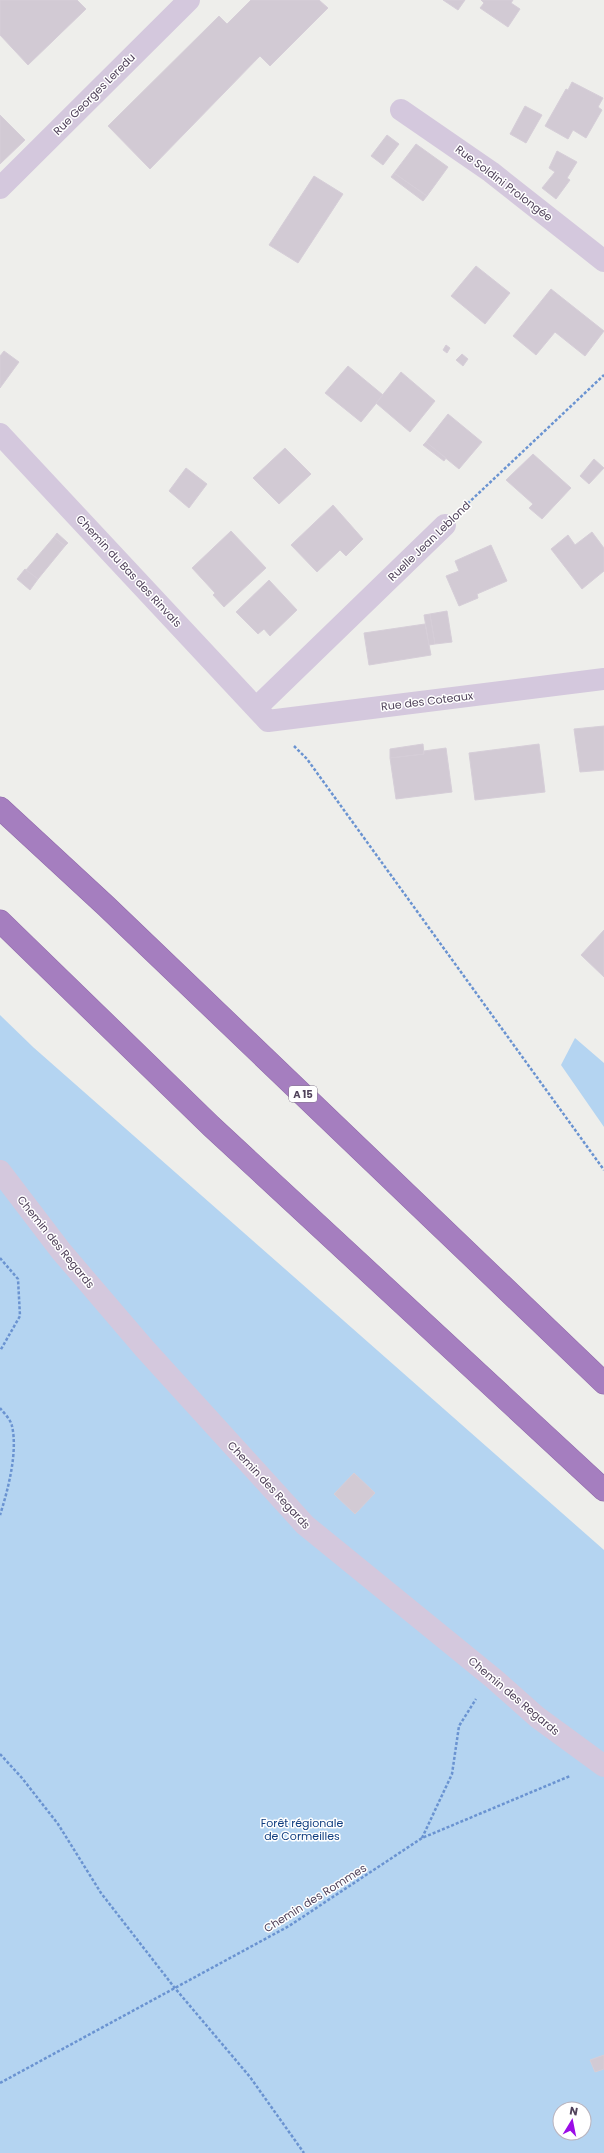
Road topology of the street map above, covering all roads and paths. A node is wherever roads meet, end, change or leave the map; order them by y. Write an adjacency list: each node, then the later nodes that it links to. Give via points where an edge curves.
1 (189, 0): 3 (street, Rue Georges Leredu)
2 (402, 110): 4 (street, Rue Soldini Prolongée, via 491,172)
3 (0, 188)
4 (604, 261)
5 (604, 376): 7 (path, Ruelle Jean Leblond)
6 (0, 434): 9 (street, Chemin du Bas des Rinvals)
7 (445, 525): 9 (street, Ruelle Jean Leblond)
8 (604, 679): 9 (street, Rue des Coteaux)
9 (262, 714): 12 (path, via 307,759)
10 (0, 808): 16 (highway, A 15, via 106,906)
11 (0, 921): 18 (highway, via 217,1132)
12 (604, 1170)
13 (0, 1171): 20 (street, Chemin des Regards, via 61,1251 144,1348 305,1526)
14 (0, 1258): 15 (path, via 18,1279 20,1316)
15 (0, 1351)
16 (604, 1383)
17 (0, 1408): 19 (path, via 12,1425 14,1449)
18 (604, 1490)
19 (0, 1515)
20 (493, 1678): 22 (street, Chemin des Regards, via 537,1717); 23 (path, via 458,1726 452,1774)
21 (0, 1754): 24 (path, via 58,1824 101,1893)
22 (603, 1765): 23 (path, Chemin des Rommes, via 578,1772)
23 (422, 1838): 24 (path, Chemin des Rommes, via 289,1926)
24 (174, 1987): 25 (path, Chemin des Rommes); 26 (path, via 250,2077)
25 (0, 2083)
26 (304, 2153)

